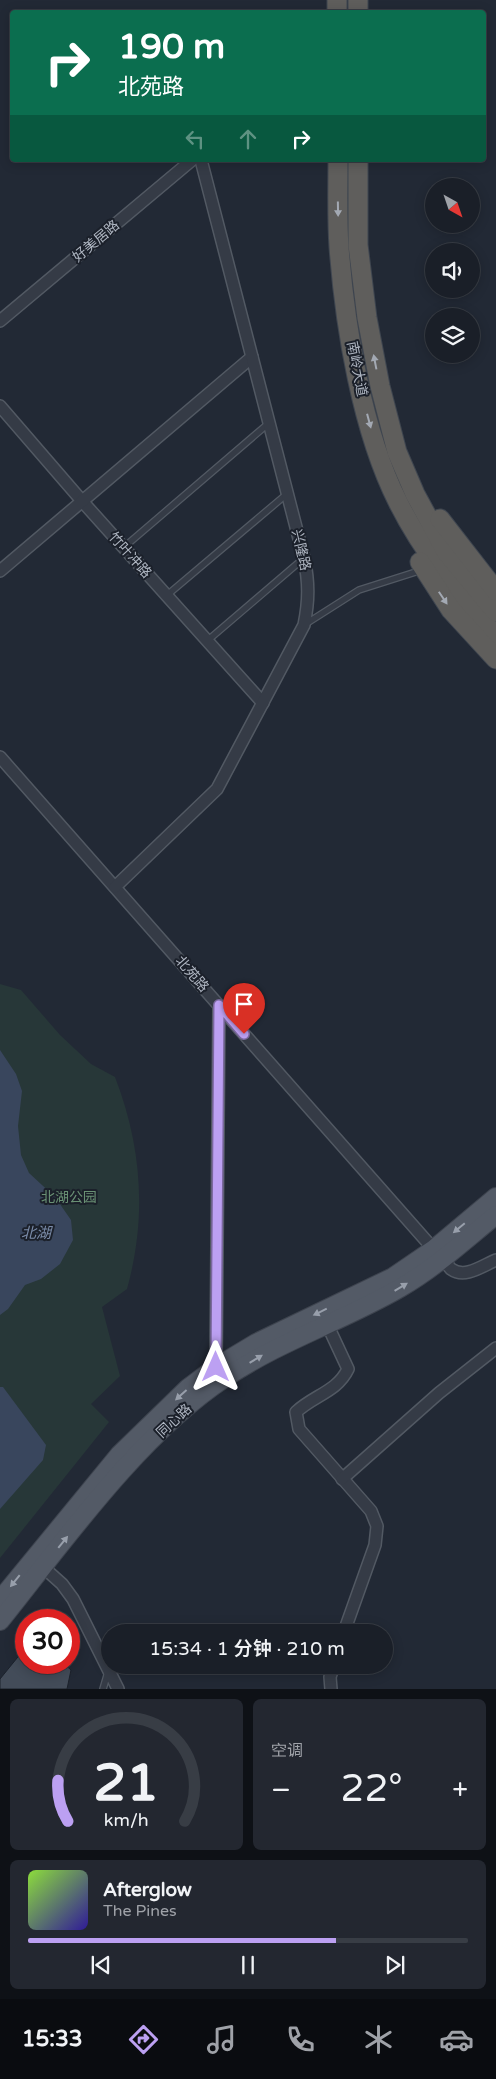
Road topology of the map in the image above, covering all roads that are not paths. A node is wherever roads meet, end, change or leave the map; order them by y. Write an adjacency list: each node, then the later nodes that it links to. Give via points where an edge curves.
1 (190, 162): 5 (street, 好美居路)
2 (202, 162): 6 (street, 兴隆路)
3 (338, 162): 14 (highway, 南岭大道, one-way to 14, via 339,247 361,391 392,506)
4 (358, 162): 9 (highway, 南岭大道, one-way to 4, via 367,318 358,244)
5 (0, 322)
6 (252, 357): 8 (street, 兴隆路); 11 (street)
7 (0, 406): 11 (street, 竹叶冲路)
8 (269, 423): 10 (street, 兴隆路); 12 (lane)
9 (397, 452): 14 (highway, 南岭大道, via 415,494); 16 (highway, via 458,545)
10 (288, 493): 13 (street, 兴隆路); 17 (lane)
11 (82, 502): 12 (street, 竹叶冲路); 15 (street)
12 (123, 548): 17 (street, 竹叶冲路)
13 (304, 558): 19 (street, 兴隆路, via 309,591); 21 (lane)
14 (435, 562): 18 (highway); 19 (lane, via 359,590); 20 (highway); 22 (highway, one-way to 22, via 451,610)
15 (0, 571)
16 (496, 591)
17 (166, 596): 21 (street, 竹叶冲路)
18 (496, 612)
19 (304, 625): 23 (street, 兴隆路)
20 (496, 636)
21 (207, 641): 23 (street, 竹叶冲路)
22 (496, 659)
23 (263, 703): 25 (street, 兴隆路, via 217,789)
24 (0, 757): 25 (street, 北苑路)
25 (115, 887): 26 (street, 北苑路)
26 (219, 1005): 29 (street, 北苑路); 33 (street)
27 (496, 1197): 29 (main road, 同心路, one-way to 29)
28 (496, 1215): 29 (main road, 同心路)
29 (438, 1254): 30 (street, 北苑路, via 457,1274 465,1274); 31 (main road, 同心路, one-way to 29, via 400,1288); 33 (main road, 同心路, one-way to 33, via 256,1343)
30 (496, 1260)
31 (326, 1324): 34 (street, via 348,1369 342,1381 309,1400 296,1412 300,1429); 35 (main road, 同心路, one-way to 31, via 129,1464 197,1399 262,1355)
32 (496, 1348): 34 (street)
33 (216, 1367): 36 (main road, 同心路, one-way to 36, via 162,1412 119,1455)
34 (342, 1478): 38 (street, via 371,1511 377,1526 375,1544)
35 (43, 1567): 37 (main road, 同心路); 39 (street, via 73,1599)
36 (0, 1600)
37 (0, 1621)
38 (347, 1624)
39 (101, 1656)
40 (107, 1674): 43 (lane)
41 (110, 1674): 44 (street)
42 (331, 1674): 45 (street)
43 (103, 1689)
44 (118, 1689)
45 (331, 1689)

